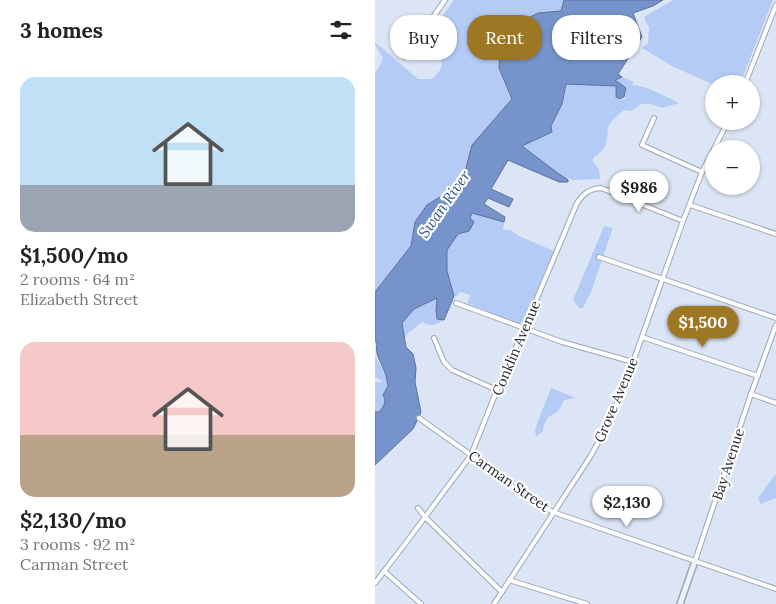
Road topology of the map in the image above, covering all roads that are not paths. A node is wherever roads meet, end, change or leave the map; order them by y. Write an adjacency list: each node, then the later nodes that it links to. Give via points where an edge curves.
1 (445, 0): 3 (street)
2 (776, 5): 4 (street)
3 (435, 15)
4 (749, 75)
5 (653, 118): 7 (street, via 642,145)
6 (705, 166): 7 (street, Grove Avenue)
7 (702, 172): 8 (street, Grove Avenue)
8 (690, 205): 9 (street, Grove Avenue); 10 (street)
9 (683, 221): 12 (street, Grove Avenue); 16 (street, Conklin Avenue, via 601,188 589,190 577,203)
10 (776, 234)
11 (599, 257): 12 (street)
12 (663, 279): 14 (street); 17 (street, Grove Avenue)
13 (456, 303): 16 (street)
14 (776, 318)
15 (776, 325): 20 (street, Bay Avenue)
16 (525, 329): 19 (street); 21 (street, Conklin Avenue)
17 (642, 337): 19 (street, Grove Avenue); 20 (street)
18 (434, 338): 21 (street, via 444,362 452,370)
19 (633, 362): 27 (street, Grove Avenue, via 602,437)
20 (758, 376): 22 (street, Bay Avenue)
21 (497, 390): 25 (street, Conklin Avenue)
22 (751, 394): 23 (street); 29 (street, Bay Avenue)
23 (776, 403)
24 (419, 418): 25 (street, Carman Street)
25 (471, 455): 27 (street, Carman Street, via 514,488); 28 (street, Conklin Avenue)
26 (418, 508): 28 (street)
27 (553, 512): 29 (street, Carman Street); 31 (street, Grove Avenue)
28 (425, 517): 30 (street, Conklin Avenue); 34 (street)
29 (695, 561): 33 (street, Carman Street); 38 (street, Bay Avenue)
30 (384, 571): 32 (street, Conklin Avenue); 35 (street)
31 (509, 580): 34 (street, Grove Avenue); 37 (street)
32 (375, 582)
33 (776, 589)
34 (502, 592): 36 (street, Grove Avenue)
35 (421, 604)
36 (494, 604)
37 (587, 604)
38 (680, 604)

